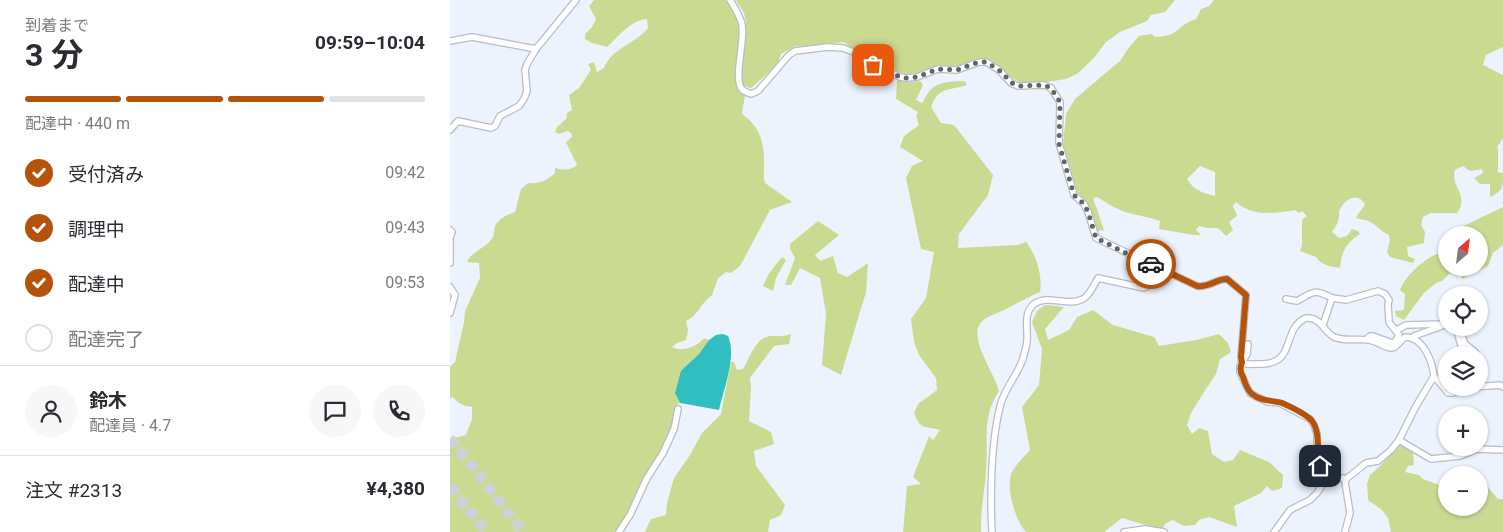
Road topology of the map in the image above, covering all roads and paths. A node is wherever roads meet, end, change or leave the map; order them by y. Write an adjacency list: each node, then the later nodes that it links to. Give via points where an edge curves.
1 (576, 0): 4 (street)
2 (730, 0): 9 (street, via 742,26 740,84 751,94 758,91 795,51 828,47 856,53 866,62 900,77 917,77 938,69 957,70 986,62 1018,86 1044,85 1051,88 1060,102 1059,144 1074,195 1084,204 1096,238)
3 (450, 41): 4 (street, via 472,37)
4 (536, 49): 5 (street, via 525,70 527,91 519,106 505,112 492,128 458,121)
5 (450, 130)
6 (450, 230): 7 (street)
7 (450, 240): 8 (street)
8 (450, 262)
9 (1166, 272): 21 (street, via 1204,287 1227,279 1246,295); 32 (street, via 1144,288 1098,278 1082,300 1041,301 1028,313 1023,360 1004,395 997,424)
10 (450, 287): 13 (street, via 455,296)
11 (1332, 298): 12 (street, via 1310,292 1297,300); 15 (street); 17 (street, via 1346,300 1382,292 1389,300 1388,322)
12 (1286, 299)
13 (450, 313)
14 (1438, 324): 17 (street, via 1406,325)
15 (1323, 325): 19 (street, via 1336,337); 21 (street, via 1310,318 1298,323 1288,349 1274,363)
16 (1438, 328): 18 (street)
17 (1397, 330): 19 (street, via 1399,335 1392,343 1373,336)
18 (1413, 338): 19 (street, via 1405,337 1391,348); 22 (street, via 1422,344)
19 (1367, 339)
20 (1248, 344): 21 (street)
21 (1242, 363): 29 (street, via 1240,372 1250,393 1304,414 1314,424 1317,458)
22 (1434, 376): 23 (street); 27 (street)
23 (1438, 381)
24 (1488, 386): 25 (street)
25 (1503, 387)
26 (678, 409): 31 (street, via 674,429 663,453)
27 (1399, 440): 28 (street, via 1431,458 1460,456 1476,449); 30 (street, via 1383,458 1366,463)
28 (1503, 450)
29 (1326, 479): 30 (street); 35 (street, via 1310,500 1290,510)
30 (1346, 479): 36 (street, via 1350,513)
31 (619, 532)
32 (992, 532)
33 (1124, 532): 34 (street, via 1146,529)
34 (1164, 532)
35 (1274, 532)
36 (1345, 532)

